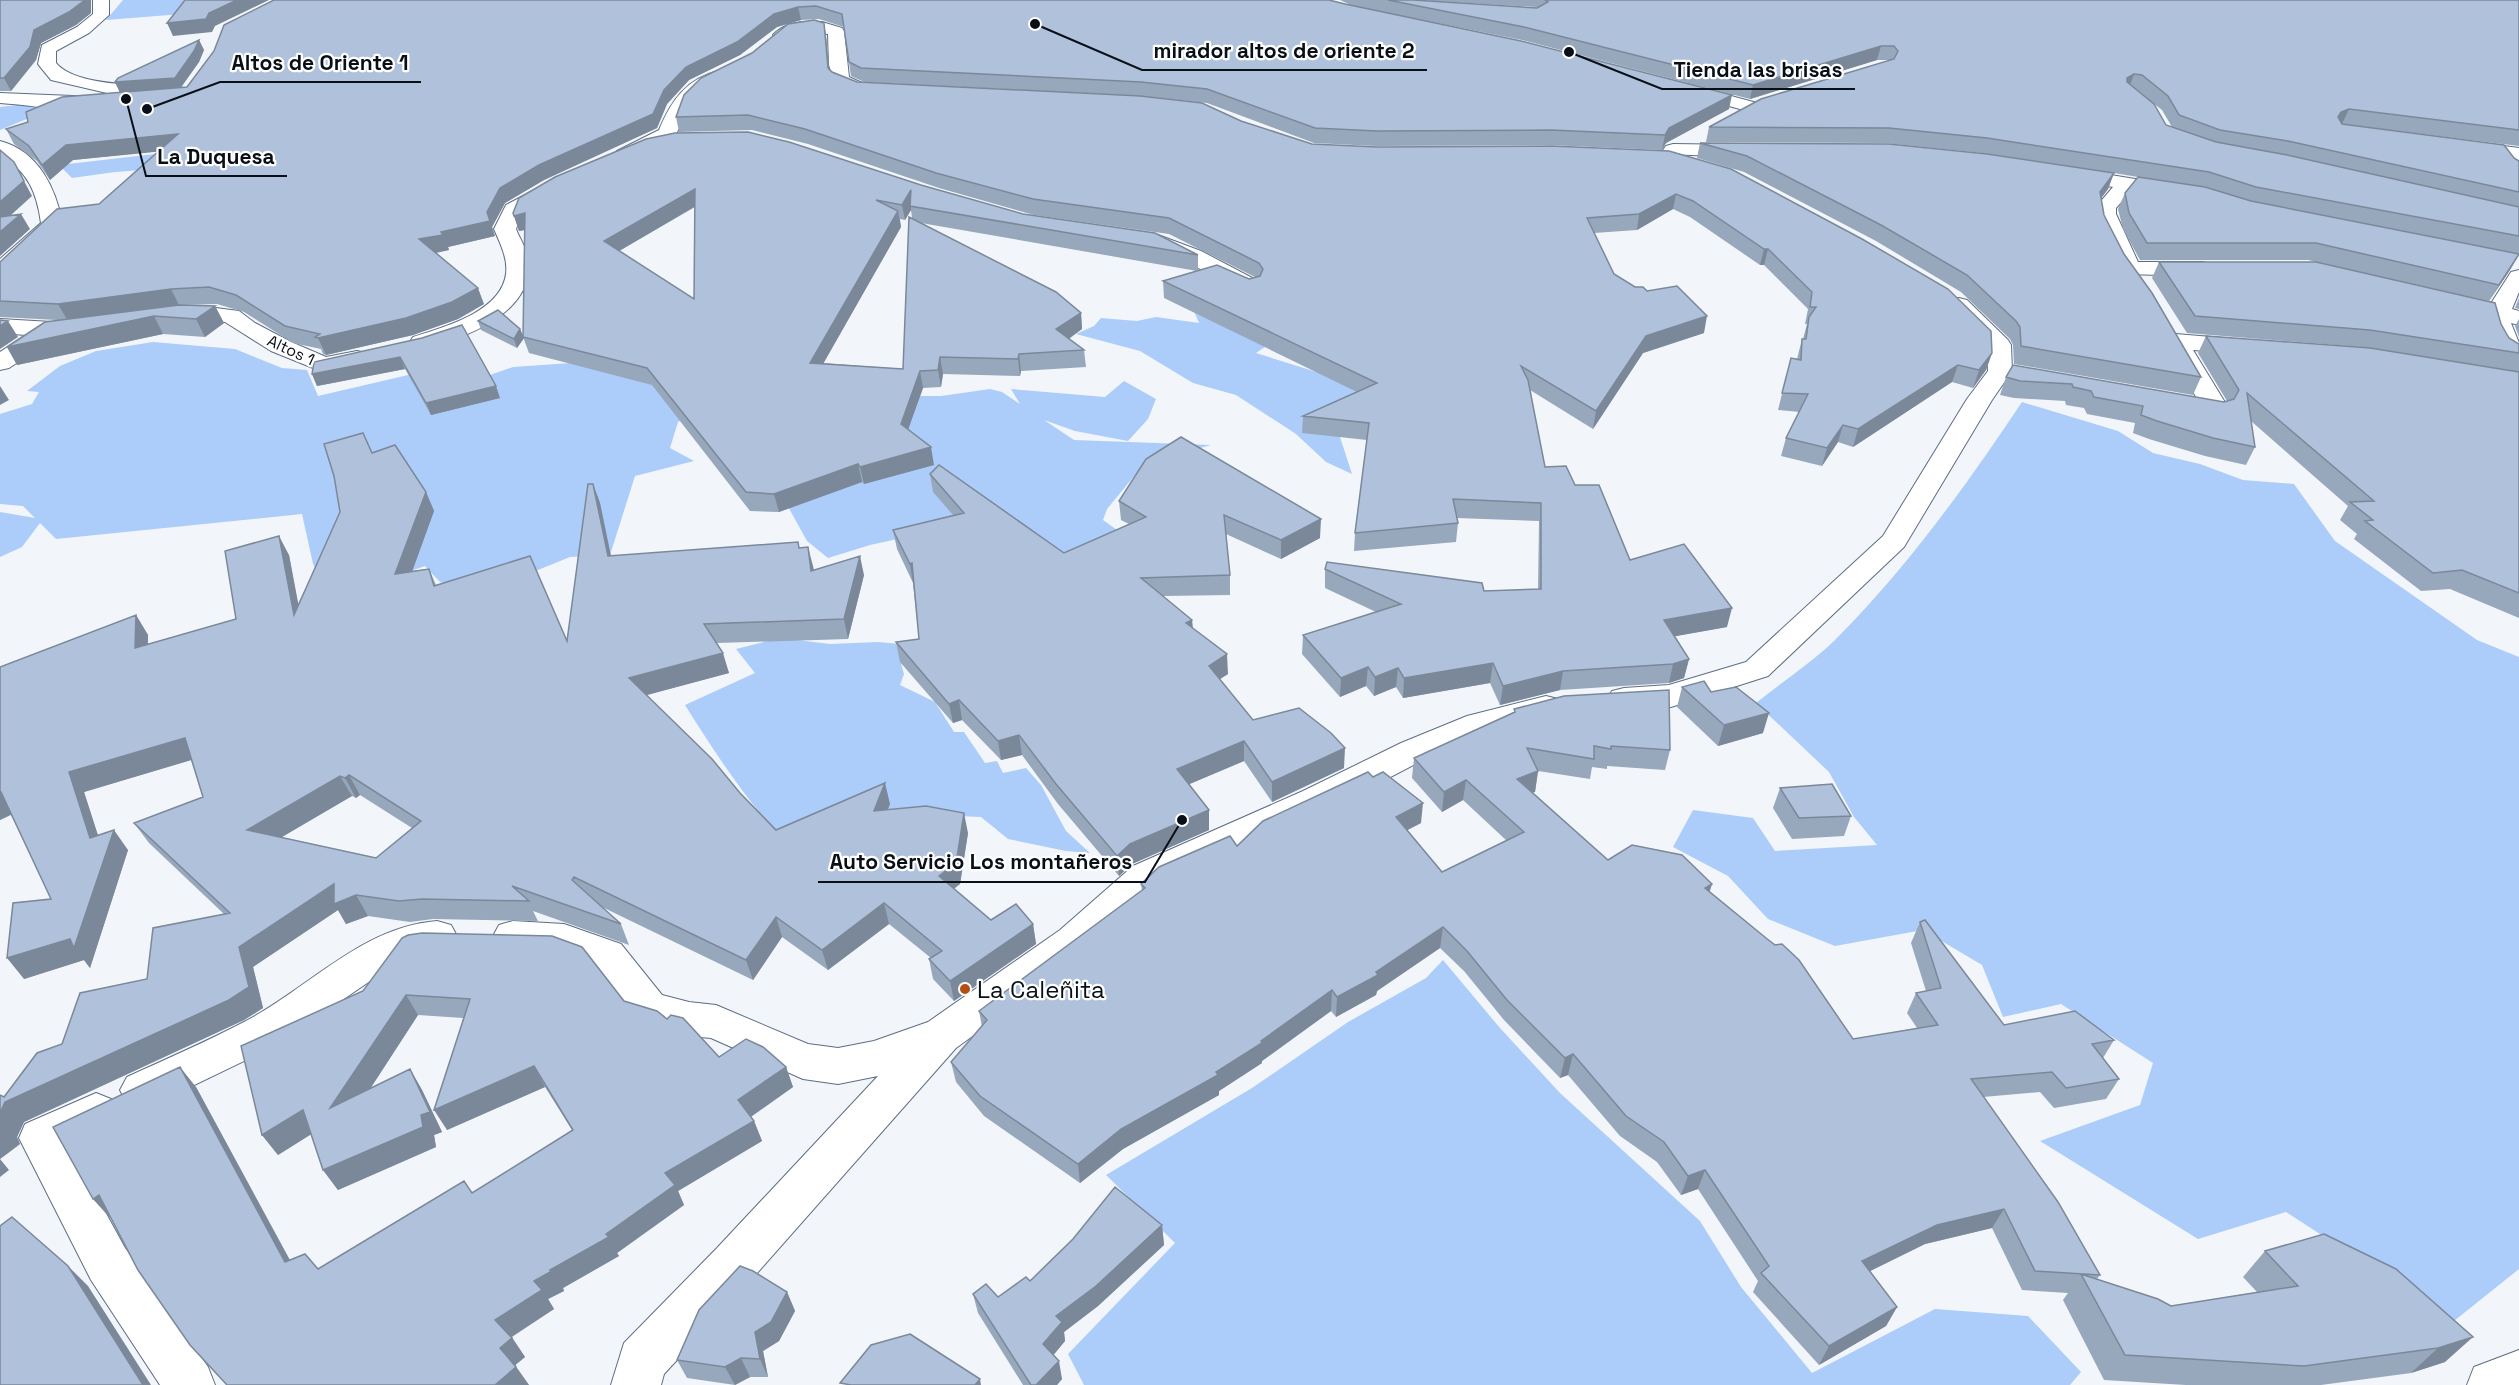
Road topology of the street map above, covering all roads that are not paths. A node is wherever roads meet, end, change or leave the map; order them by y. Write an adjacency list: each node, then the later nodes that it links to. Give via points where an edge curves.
1 (101, 0): 6 (street, via 101,15 48,49 47,64 57,76 107,88 175,96 80,103)
2 (762, 49): 5 (street, via 784,32 817,18 836,32 841,80 860,89)
3 (738, 66): 13 (street, via 697,86 678,106 667,133)
4 (1666, 84): 8 (street)
5 (900, 92)
6 (0, 98)
7 (1773, 101): 8 (street)
8 (1751, 107): 9 (street)
9 (1732, 118)
10 (1702, 134): 17 (street)
11 (689, 139): 13 (street)
12 (2444, 145): 16 (street)
13 (644, 146): 18 (street)
14 (0, 147): 28 (street, via 16,155 41,184 52,225)
15 (1762, 151): 17 (street)
16 (2519, 154)
17 (1666, 155): 19 (street)
18 (611, 161)
19 (1713, 171)
20 (2048, 171): 22 (street)
21 (570, 179): 38 (street, via 513,209 505,230 518,263 518,282 505,302 482,318)
22 (2127, 183): 23 (street); 26 (street, via 2106,207 2106,214)
23 (2202, 195)
24 (1142, 238): 29 (street, via 1161,241)
25 (2515, 267): 34 (street, via 2508,289)
26 (2130, 269): 27 (street); 30 (street)
27 (2225, 269)
28 (0, 271)
29 (1250, 286)
30 (2144, 288)
31 (1948, 296): 44 (street, via 1999,345 2011,373 1980,399 1894,541 1757,669 1671,696 1560,703 1479,724 1413,751 1316,800 1146,876 1074,941)
32 (2431, 298): 34 (street)
33 (159, 316): 40 (street, Altos 1, via 231,316 280,346 323,365)
34 (2508, 316): 41 (street, via 2499,330)
35 (100, 325): 37 (street)
36 (0, 326): 37 (street)
37 (49, 330): 42 (street)
38 (399, 349)
39 (2268, 349): 43 (street, via 2172,333 2216,409)
40 (377, 354)
41 (2519, 358)
42 (0, 363)
43 (2184, 403)
44 (941, 1036): 46 (street, via 875,1059 838,1066 803,1061 716,1022 649,1008 607,955 564,939 413,938 381,953 260,1034 41,1138 108,1264); 47 (street, via 642,1361)
45 (2519, 1375): 48 (street)
46 (190, 1385)
47 (636, 1385)
48 (2492, 1385)

